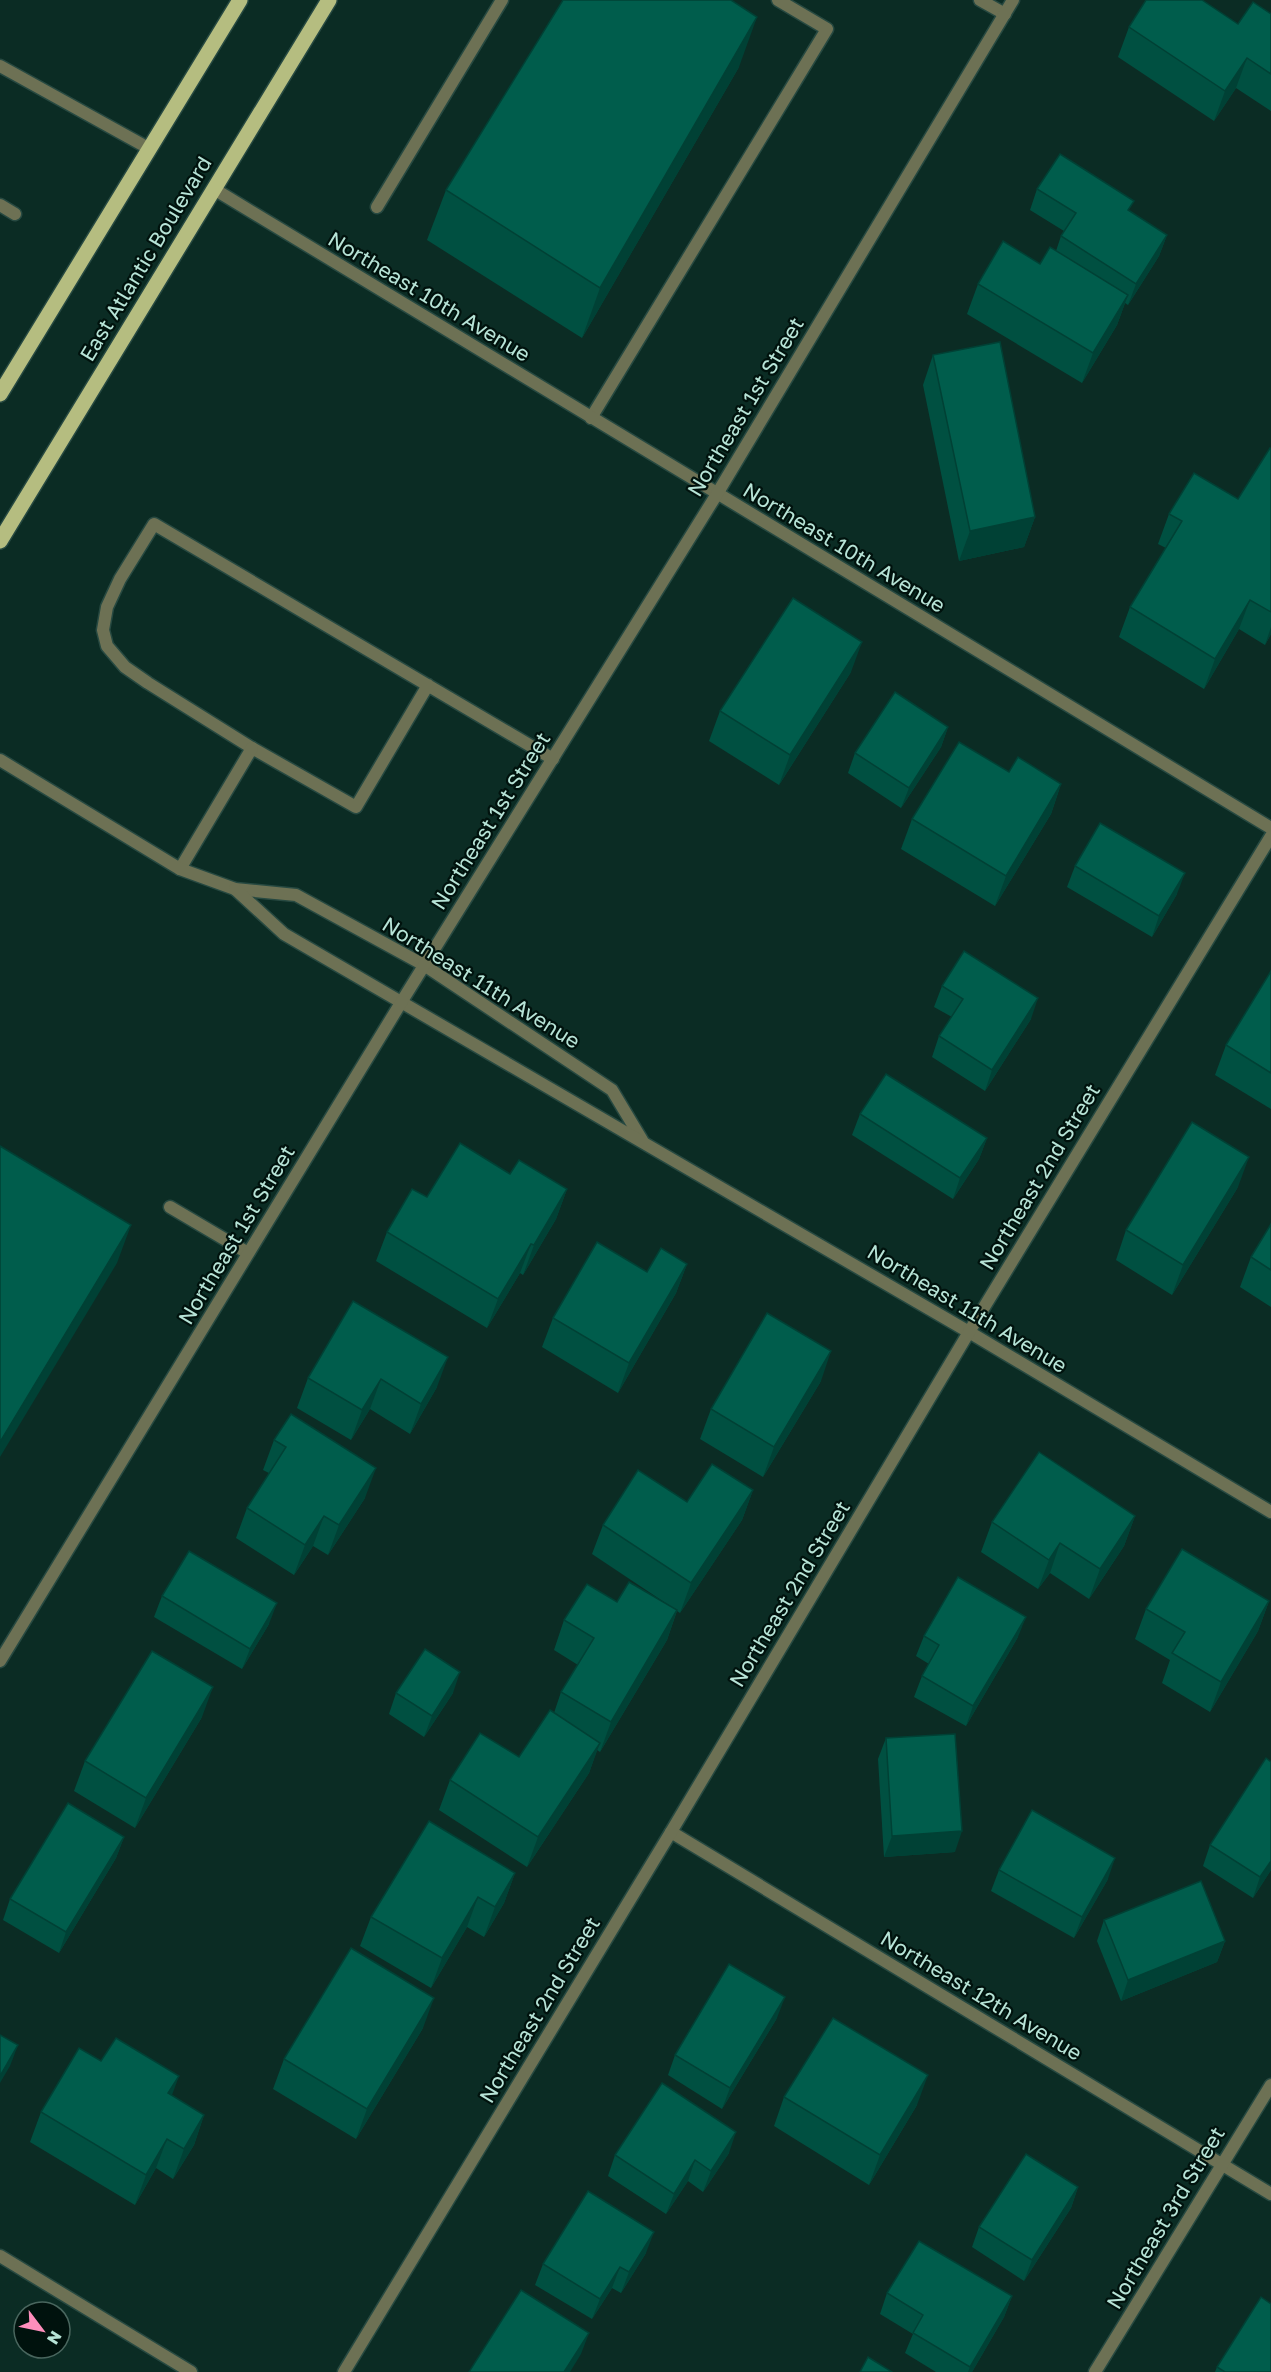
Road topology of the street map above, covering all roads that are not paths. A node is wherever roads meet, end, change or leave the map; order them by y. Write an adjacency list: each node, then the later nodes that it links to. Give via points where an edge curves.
1 (240, 0): 9 (main road)
2 (329, 0): 10 (main road, East Atlantic Boulevard)
3 (502, 0): 12 (street)
4 (778, 0): 15 (street, via 827,29)
5 (980, 0): 7 (street)
6 (1013, 0): 7 (street, Northeast 1st Street)
7 (1005, 14): 16 (street, Northeast 1st Street)
8 (0, 66): 9 (street)
9 (150, 149): 14 (main road)
10 (214, 189): 15 (street, Northeast 10th Avenue); 17 (main road, East Atlantic Boulevard)
11 (0, 205): 13 (street)
12 (377, 207)
13 (15, 214)
14 (0, 394)
15 (591, 418): 16 (street, Northeast 10th Avenue)
16 (717, 494): 20 (street, Northeast 1st Street); 22 (street, Northeast 10th Avenue)
17 (0, 541)
18 (428, 685): 19 (street, via 356,807); 19 (street, via 154,524 107,607 103,630 107,646 124,667); 20 (street)
19 (252, 747): 24 (street)
20 (553, 759): 26 (street, Northeast 1st Street)
21 (0, 760): 24 (street, Northeast 11th Avenue)
22 (1271, 828)
23 (1271, 836): 31 (street, Northeast 2nd Street)
24 (180, 869): 25 (street, Northeast 11th Avenue)
25 (235, 889): 26 (street, Northeast 11th Avenue, via 296,895); 27 (street, Northeast 11th Avenue, via 284,934)
26 (424, 965): 27 (street, Northeast 1st Street); 28 (street, Northeast 11th Avenue, via 612,1090)
27 (402, 1001): 28 (street, Northeast 11th Avenue); 30 (street, Northeast 1st Street)
28 (642, 1141): 31 (street, Northeast 11th Avenue)
29 (170, 1207): 30 (street)
30 (248, 1253): 33 (street, Northeast 1st Street)
31 (969, 1332): 32 (street, Northeast 11th Avenue); 34 (street, Northeast 2nd Street)
32 (1271, 1512)
33 (0, 1661)
34 (671, 1832): 36 (street, Northeast 12th Avenue); 40 (street, Northeast 2nd Street)
35 (1271, 2085): 36 (street, Northeast 3rd Street)
36 (1222, 2164): 37 (street, Northeast 12th Avenue); 41 (street, Northeast 3rd Street)
37 (1271, 2194)
38 (0, 2256): 39 (street)
39 (191, 2372)
40 (344, 2372)
41 (1095, 2372)

